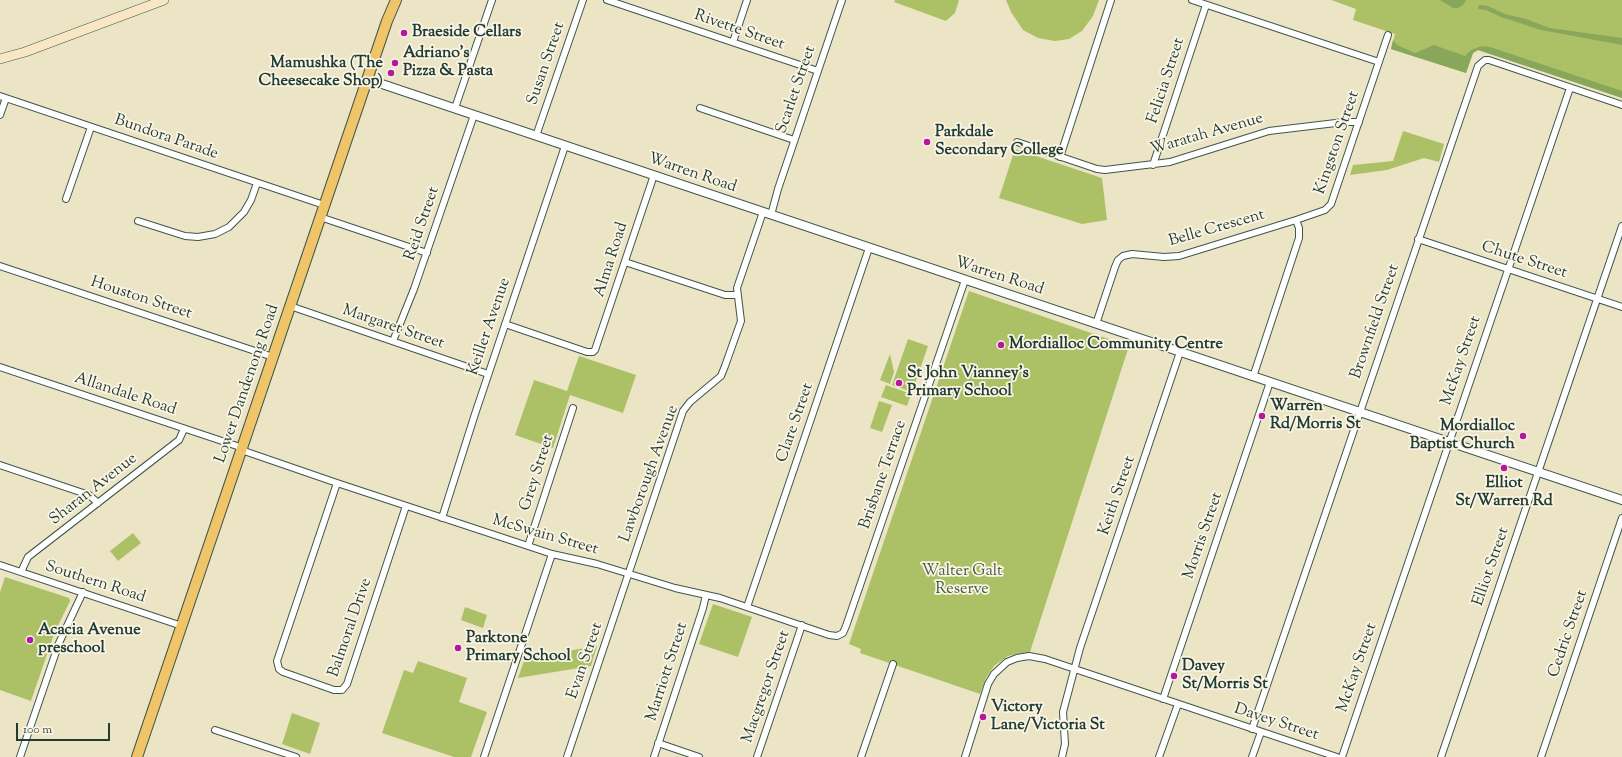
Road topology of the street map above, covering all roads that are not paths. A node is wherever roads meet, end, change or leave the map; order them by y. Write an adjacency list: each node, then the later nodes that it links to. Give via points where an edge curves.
1 (164, 0): 15 (main road)
2 (391, 0): 12 (highway, Lower Dandenong Road)
3 (396, 0): 12 (highway, Lower Dandenong Road)
4 (492, 0): 22 (street)
5 (583, 0): 28 (street, Susan Street)
6 (606, 0): 14 (street, Rivette Street)
7 (747, 0): 14 (street)
8 (842, 0): 17 (street, Scarlet Street)
9 (1111, 0): 32 (street)
10 (1192, 0): 11 (street)
11 (1206, 5): 16 (street); 33 (street, Felicia Street)
12 (386, 21): 18 (highway, Lower Dandenong Road)
13 (1388, 35): 16 (street, Kingston Street)
14 (733, 42): 17 (street, Rivette Street)
15 (0, 59)
16 (1379, 62): 26 (street, Kingston Street)
17 (818, 71): 29 (street, Scarlet Street)
18 (367, 79): 22 (street, Warren Road); 37 (highway, Lower Dandenong Road)
19 (1570, 88): 21 (street); 43 (street, Brownfield Street, via 1489,60 1482,61 1476,68); 48 (street, McKay Street)
20 (3, 97): 24 (street); 27 (street, Bundora Parade)
21 (1622, 105)
22 (455, 108): 25 (street, Warren Road)
23 (700, 108): 29 (street)
24 (0, 115)
25 (474, 115): 28 (street, Warren Road); 45 (street, Reid Street)
26 (1359, 122): 33 (street, Waratah Avenue, via 1269,131); 40 (street, Kingston Street, via 1332,204 1325,210)
27 (91, 127): 35 (street, Bundora Parade); 36 (street)
28 (536, 136): 31 (street, Warren Road)
29 (794, 140): 38 (street, Scarlet Street)
30 (1017, 142): 32 (street, Waratah Avenue)
31 (565, 146): 34 (street, Warren Road); 54 (street, Keiller Avenue)
32 (1060, 157): 33 (street, Waratah Avenue, via 1101,170)
33 (1153, 165)
34 (654, 175): 38 (street, Warren Road); 46 (street, Alma Road)
35 (257, 183): 37 (street, Bundora Parade); 41 (street, via 244,212 229,227 215,234 185,236)
36 (66, 199)
37 (324, 205): 39 (highway, Lower Dandenong Road)
38 (767, 213): 44 (street, Warren Road); 50 (street, Lawborough Avenue, via 739,283)
39 (320, 217): 45 (street); 52 (highway, Lower Dandenong Road)
40 (1296, 220): 55 (street, Belle Crescent, via 1179,256 1123,256 1115,267); 61 (street, via 1299,238)
41 (138, 221)
42 (1622, 226): 51 (street, Elliot Street)
43 (1418, 239): 48 (street, Chute Street); 64 (street, Brownfield Street)
44 (869, 248): 49 (street, Warren Road); 83 (street, Clare Street)
45 (427, 253): 56 (street, Reid Street)
46 (625, 262): 50 (street, via 725,295); 54 (street, Alma Road, via 593,352)
47 (0, 266): 58 (street, Houston Street)
48 (1508, 269): 51 (street, Chute Street); 66 (street, McKay Street)
49 (965, 280): 55 (street, Warren Road); 86 (street, Brisbane Terrace)
50 (737, 295): 80 (street, Lawborough Avenue, via 740,321 725,366 720,376 683,411)
51 (1597, 299): 53 (street, Chute Street); 69 (street, Elliot Street)
52 (290, 306): 56 (street, Margaret Street); 58 (highway, Lower Dandenong Road)
53 (1622, 307)
54 (505, 324): 60 (street, Keiller Avenue)
55 (1096, 324): 57 (street, Warren Road)
56 (394, 341): 60 (street, Margaret Street)
57 (1180, 352): 61 (street, Warren Road); 88 (street, Keith Street)
58 (273, 357): 67 (highway, Lower Dandenong Road)
59 (0, 367): 65 (street, Allandale Road)
60 (488, 374): 74 (street, Keiller Avenue)
61 (1253, 377): 62 (street, Warren Road)
62 (1270, 382): 64 (street, Warren Road); 89 (street, Morris Street)
63 (573, 408): 76 (street, Grey Street)
64 (1359, 412): 66 (street, Warren Road); 91 (street, Brownfield Street)
65 (184, 428): 67 (street, Allandale Road); 72 (street, Sharan Avenue, via 179,440)
66 (1448, 442): 69 (street, Warren Road); 109 (street, McKay Street)
67 (242, 449): 70 (street, McSwain Street); 85 (highway, Lower Dandenong Road)
68 (0, 465): 72 (street, via 86,493)
69 (1538, 472): 71 (street, Warren Road); 110 (street, Elliot Street)
70 (337, 483): 73 (street, McSwain Street); 73 (street, Balmoral Drive, via 277,661 279,669 283,672 334,690 342,690 347,684)
71 (1622, 500)
72 (98, 503): 79 (street, Sharan Avenue, via 28,557)
73 (406, 506): 74 (street, McSwain Street)
74 (442, 518): 76 (street, McSwain Street)
75 (1622, 518): 111 (street, Cedric Street)
76 (528, 546): 77 (street, McSwain Street)
77 (552, 554): 80 (street, McSwain Street); 98 (street)
78 (0, 565): 79 (street, Southern Road)
79 (21, 572): 81 (street, Southern Road)
80 (629, 574): 82 (street, McSwain Street); 99 (street, Evan Street)
81 (83, 592): 85 (street, Southern Road); 95 (street, via 59,643)
82 (706, 595): 83 (street, McSwain Street); 94 (street, Marriott Street)
83 (747, 607): 84 (street, McSwain Street)
84 (802, 625): 86 (street, McSwain Street, via 834,636); 102 (street, Macgregor Street)
85 (182, 626): 96 (highway, Lower Dandenong Road)
86 (843, 633)
87 (893, 664): 103 (street)
88 (1075, 669): 89 (street, Davey Street); 104 (street, Davey Street, via 1029,656 1002,665 990,680); 105 (street, Keith Street, via 1062,716 1065,744)
89 (1163, 699): 90 (street, Davey Street)
90 (1178, 704): 91 (street, Davey Street); 106 (street)
91 (1252, 729): 93 (street, Davey Street)
92 (215, 730): 97 (street)
93 (1261, 732): 107 (street); 108 (street, Davey Street)
94 (658, 743): 100 (street, Marriott Street); 101 (street)
95 (20, 757)
96 (137, 757)
97 (296, 757)
98 (484, 757)
99 (567, 757)
100 (654, 757)
101 (699, 757)
102 (757, 757)
103 (861, 757)
104 (965, 757)
105 (1062, 757)
106 (1159, 757)
107 (1252, 757)
108 (1337, 757)
109 (1342, 757)
110 (1441, 757)
111 (1541, 757)

